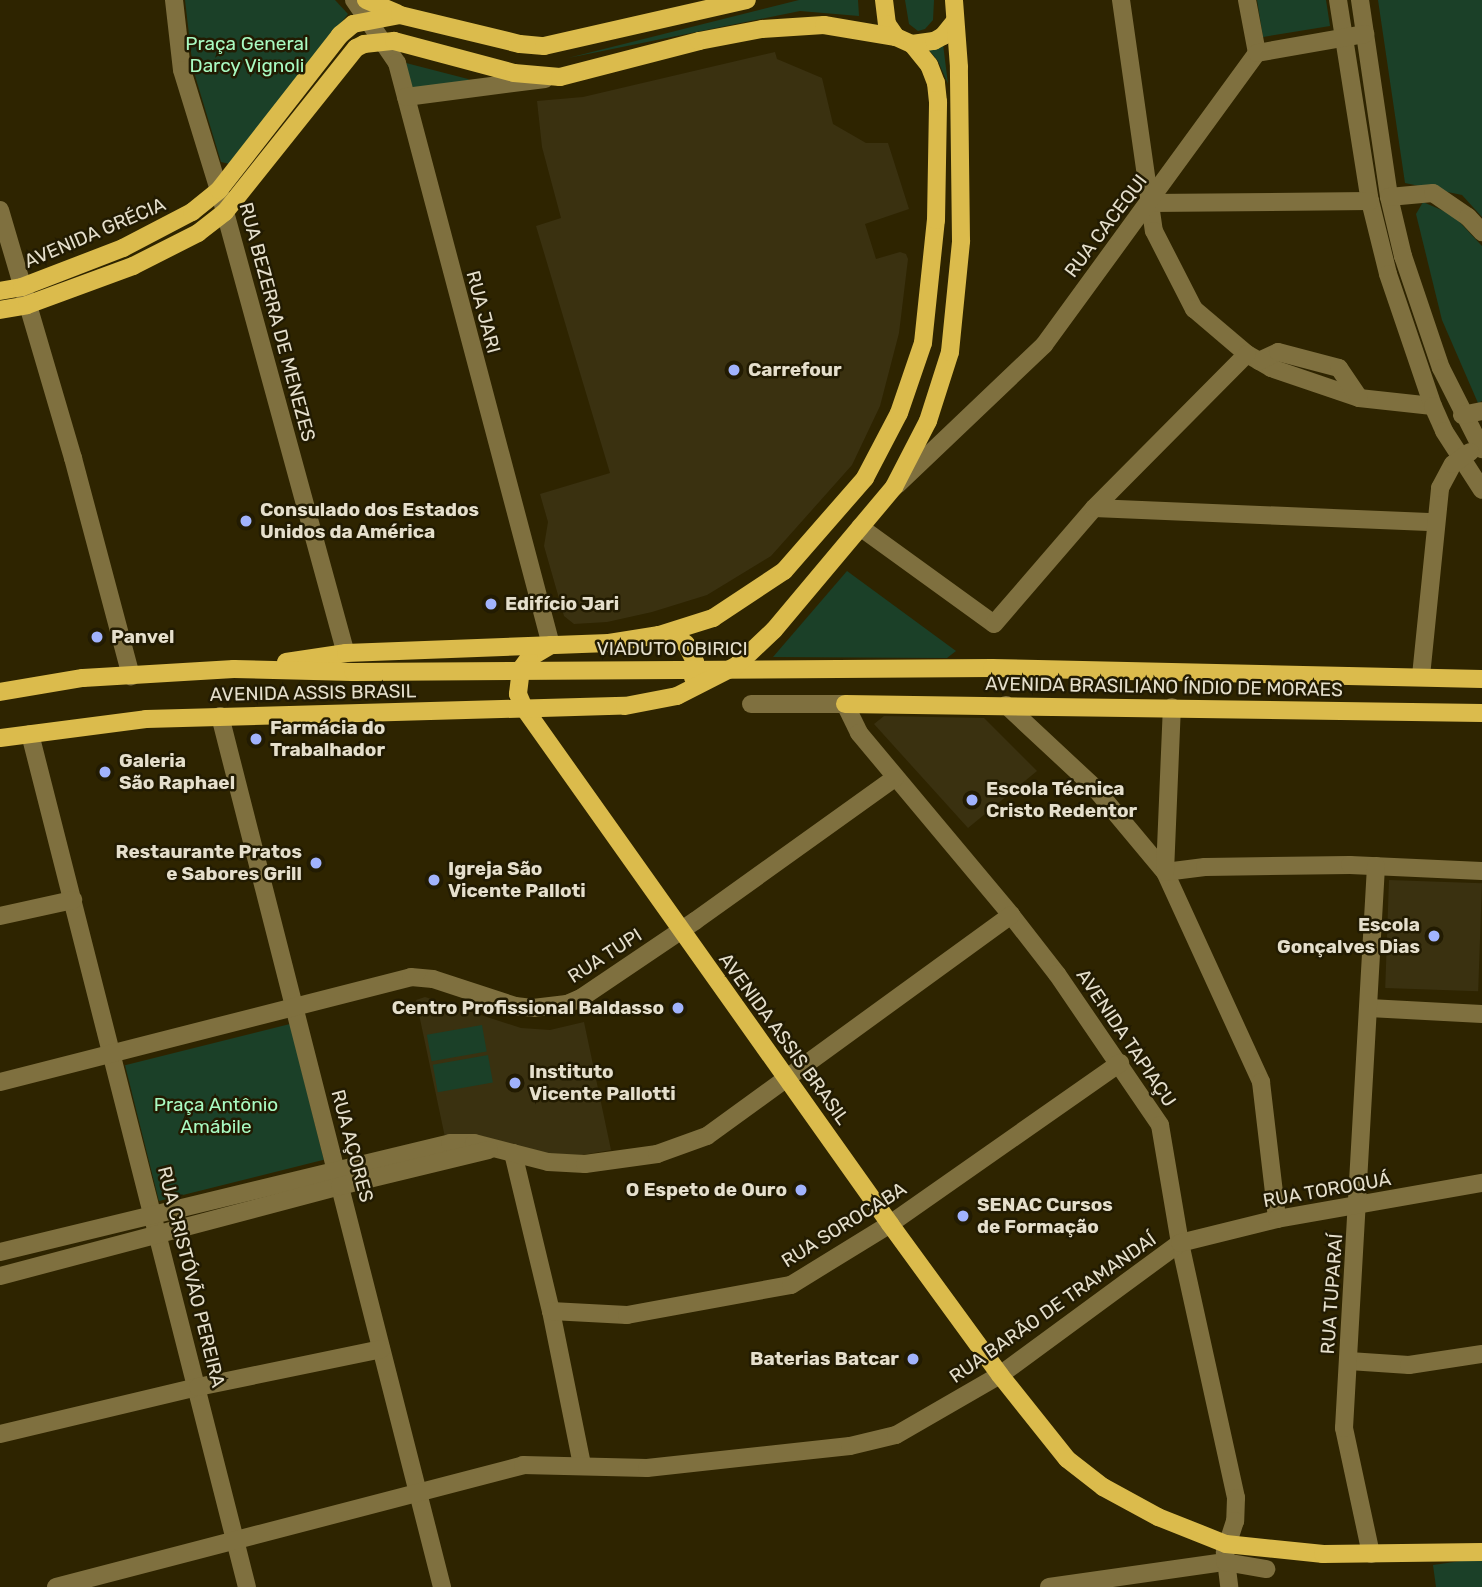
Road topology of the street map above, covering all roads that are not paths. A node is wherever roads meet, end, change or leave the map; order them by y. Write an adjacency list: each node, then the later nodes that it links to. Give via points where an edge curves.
1 (174, 0): 21 (street, RUA BEZERRA DE MENEZES, via 182,69)
2 (354, 0): 12 (street, RUA JARI)
3 (366, 0): 11 (main road)
4 (747, 0): 11 (main road, via 544,47)
5 (884, 0): 17 (main road, AVENIDA ASSIS BRASIL, via 887,24)
6 (954, 0): 13 (main road)
7 (1121, 0): 24 (street)
8 (1247, 0): 18 (street)
9 (1338, 0): 15 (street)
10 (1360, 0): 14 (street)
11 (400, 15): 12 (main road)
12 (368, 19): 16 (street, RUA JARI); 21 (main road, AVENIDA GRÉCIA, via 340,34)
13 (955, 21): 17 (main road, via 934,41); 40 (main road, via 961,241 950,352 928,421)
14 (1365, 34): 15 (street); 22 (street)
15 (1344, 37): 18 (street); 23 (street)
16 (383, 41): 19 (main road, via 514,72); 20 (street, RUA JARI, via 397,63); 26 (main road, AVENIDA GRÉCIA, via 356,48)
17 (904, 41): 19 (main road, via 824,25 762,29); 45 (main road, AVENIDA ASSIS BRASIL, via 929,65 936,83 936,220 923,343 899,413 865,478 784,571 713,618)
18 (1257, 53): 24 (street, RUA CACEQUI)
19 (560, 77): 20 (street)
20 (406, 97): 46 (street, RUA JARI)
21 (219, 190): 26 (street, RUA BEZERRA DE MENEZES); 30 (main road, AVENIDA GRÉCIA, via 181,220 146,239)
22 (1389, 197): 27 (street, via 1433,193); 28 (street)
23 (1370, 201): 24 (street); 29 (street)
24 (1150, 203): 34 (street, via 1158,243 1194,309); 40 (street, RUA CACEQUI, via 1044,345)
25 (0, 210): 30 (street)
26 (225, 212): 32 (main road, AVENIDA GRÉCIA, via 156,256); 47 (street, RUA BEZERRA DE MENEZES)
27 (1482, 232)
28 (1398, 234): 29 (street); 37 (street, via 1441,368)
29 (1380, 238): 35 (street)
30 (22, 287): 31 (main road, AVENIDA GRÉCIA); 32 (street)
31 (0, 291)
32 (27, 305): 33 (main road, AVENIDA GRÉCIA); 51 (street)
33 (0, 310)
34 (1253, 357): 35 (street, via 1271,368 1359,398); 42 (street)
35 (1433, 406): 39 (street)
36 (1482, 411): 37 (street)
37 (1462, 415): 38 (street)
38 (1481, 448): 39 (street)
39 (1461, 456): 41 (street); 43 (street, via 1445,474)
40 (894, 487): 44 (main road)
41 (1482, 490)
42 (1094, 508): 43 (street); 44 (street, via 994,624)
43 (1435, 522): 52 (street)
44 (860, 527): 55 (main road, via 774,630 736,666)
45 (659, 635): 46 (main road, AVENIDA ASSIS BRASIL); 55 (main road, via 687,644 695,662 692,682)
46 (551, 645): 47 (main road, AVENIDA ASSIS BRASIL); 60 (main road, via 529,657 521,668 518,694)
47 (346, 653): 49 (main road, AVENIDA ASSIS BRASIL)
48 (992, 668): 50 (main road, VIADUTO OBIRICI); 52 (main road, AVENIDA BRASILIANO ÍNDIO DE MORAES)
49 (234, 670): 50 (main road, AVENIDA ASSIS BRASIL); 51 (main road, AVENIDA ASSIS BRASIL)
50 (353, 672)
51 (131, 676): 54 (main road, AVENIDA ASSIS BRASIL, via 83,678)
52 (1421, 676): 53 (main road, AVENIDA BRASILIANO ÍNDIO DE MORAES)
53 (1482, 679)
54 (0, 692)
55 (677, 696): 60 (main road, via 625,706)
56 (751, 704): 57 (street)
57 (845, 704): 58 (main road, AVENIDA BRASILIANO ÍNDIO DE MORAES); 65 (street, AVENIDA TAPIAÇU, via 859,733)
58 (1006, 705): 59 (main road, AVENIDA BRASILIANO ÍNDIO DE MORAES); 67 (street, via 1093,786)
59 (1172, 707): 61 (main road, AVENIDA BRASILIANO ÍNDIO DE MORAES); 67 (street)
60 (523, 708): 62 (main road, AVENIDA ASSIS BRASIL); 72 (main road, AVENIDA ASSIS BRASIL)
61 (1482, 713)
62 (220, 716): 63 (main road, AVENIDA ASSIS BRASIL, via 146,719); 73 (street, RUA AÇORES)
63 (30, 734): 64 (main road, AVENIDA ASSIS BRASIL); 69 (street, RUA CRISTÓVÃO PEREIRA)
64 (0, 738)
65 (895, 778): 70 (street, AVENIDA TAPIAÇU); 72 (street, RUA TUPI)
66 (1376, 866): 67 (street, via 1205,867); 68 (street); 74 (street, RUA TUPARAÍ)
67 (1165, 872): 85 (street, via 1261,1082)
68 (1482, 872)
69 (73, 900): 71 (street); 76 (street, RUA CRISTÓVÃO PEREIRA)
70 (1011, 915): 77 (street, AVENIDA TAPIAÇU); 78 (street)
71 (0, 916)
72 (681, 931): 73 (street, RUA TUPI, via 581,998 552,1007 515,1006 421,975); 78 (main road, AVENIDA ASSIS BRASIL)
73 (293, 1007): 76 (street, RUA TUPI); 81 (street, RUA AÇORES)
74 (1368, 1008): 75 (street); 83 (street, RUA TUPARAÍ)
75 (1482, 1014)
76 (112, 1053): 79 (street, RUA TUPI); 84 (street, RUA CRISTÓVÃO PEREIRA)
77 (1120, 1063): 86 (street, RUA SOROCABA); 88 (street, AVENIDA TAPIAÇU, via 1160,1125)
78 (786, 1078): 80 (street, via 707,1136 657,1154 585,1164 548,1162); 86 (main road, AVENIDA ASSIS BRASIL)
79 (0, 1082)
80 (505, 1151): 81 (street); 93 (street)
81 (338, 1177): 84 (street); 87 (street); 94 (street, RUA AÇORES)
82 (1482, 1183): 83 (street, RUA TOROQUÁ)
83 (1359, 1206): 85 (street, RUA TOROQUÁ); 96 (street, RUA TUPARAÍ)
84 (154, 1214): 87 (street, RUA CRISTÓVÃO PEREIRA); 89 (street)
85 (1277, 1219): 88 (street, RUA TOROQUÁ)
86 (890, 1224): 93 (street, RUA SOROCABA, via 809,1276 782,1287 627,1315); 97 (main road, AVENIDA ASSIS BRASIL)
87 (158, 1233): 91 (street); 98 (street, RUA CRISTÓVÃO PEREIRA)
88 (1180, 1243): 97 (street, RUA BARÃO DE TRAMANDAÍ); 105 (street, AVENIDA TAPIAÇU, via 1236,1498 1235,1521)
89 (29, 1245): 90 (street); 91 (street)
90 (0, 1252)
91 (34, 1266): 92 (street)
92 (0, 1276)
93 (551, 1311): 100 (street)
94 (381, 1349): 98 (street); 101 (street, RUA AÇORES)
95 (1482, 1354): 96 (street, via 1409,1365)
96 (1349, 1361): 106 (street, RUA TUPARAÍ, via 1344,1428)
97 (1000, 1375): 100 (street, RUA BARÃO DE TRAMANDAÍ, via 909,1430 850,1446 648,1468); 105 (main road, AVENIDA ASSIS BRASIL, via 1068,1459 1103,1487)
98 (198, 1387): 99 (street); 102 (street, RUA CRISTÓVÃO PEREIRA)
99 (0, 1434)
100 (582, 1465): 101 (street, RUA BARÃO DE TRAMANDAÍ, via 523,1465)
101 (419, 1494): 102 (street, RUA BARÃO DE TRAMANDAÍ); 110 (street, RUA AÇORES)
102 (236, 1541): 108 (street, RUA BARÃO DE TRAMANDAÍ); 109 (street, RUA CRISTÓVÃO PEREIRA)
103 (1265, 1550): 105 (main road, AVENIDA ASSIS BRASIL); 106 (main road, AVENIDA ASSIS BRASIL); 107 (street)
104 (1482, 1552): 106 (main road, AVENIDA ASSIS BRASIL)
105 (1225, 1553): 107 (street); 111 (street); 112 (street)
106 (1371, 1553)
107 (1266, 1569): 113 (street)
108 (56, 1587)
109 (247, 1587)
110 (442, 1587)
111 (1049, 1587)
112 (1229, 1587)
113 (1269, 1587)

